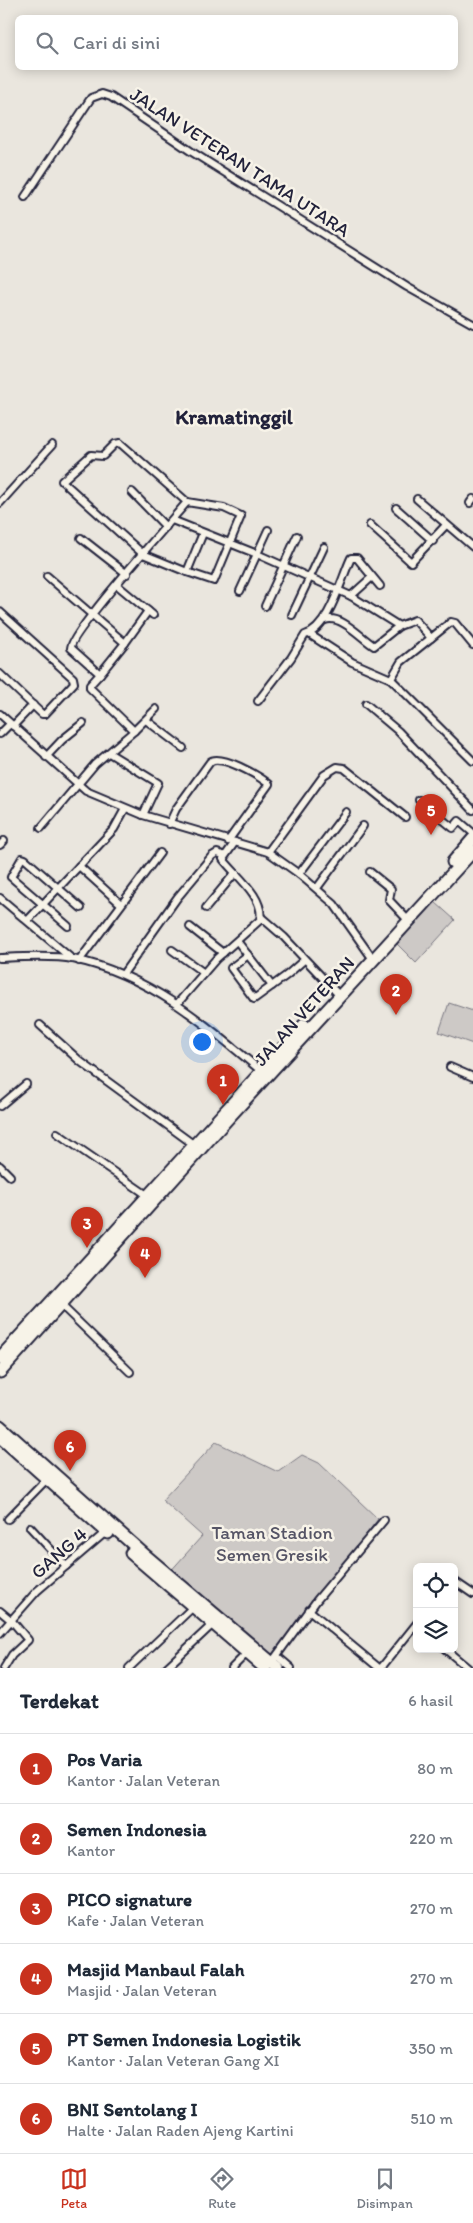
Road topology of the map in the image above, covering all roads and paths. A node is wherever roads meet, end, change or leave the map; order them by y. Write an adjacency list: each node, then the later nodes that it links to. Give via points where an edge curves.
1 (25, 196): 2 (street, JALAN VETERAN TAMA UTARA, via 91,98 102,94 407,287)
2 (473, 324)
3 (52, 445): 7 (street)
4 (132, 492): 12 (street)
5 (416, 499): 11 (street)
6 (187, 502): 9 (street); 18 (street, via 224,508 241,516); 21 (street, via 120,443 103,456 91,455 63,478 63,482)
7 (0, 503)
8 (396, 508): 17 (street)
9 (172, 520): 12 (street); 14 (street)
10 (370, 525): 17 (street, via 411,562)
11 (446, 525): 17 (street); 19 (street)
12 (166, 527): 21 (street)
13 (268, 530): 22 (street)
14 (202, 533): 18 (street); 24 (street)
15 (297, 536): 23 (street)
16 (82, 538): 25 (street)
17 (433, 541)
18 (231, 543): 22 (street); 24 (street, via 214,581)
19 (473, 546)
20 (324, 547): 28 (street)
21 (143, 554): 24 (street); 25 (street)
22 (257, 554): 23 (street); 32 (street)
23 (283, 567): 28 (street); 34 (street)
24 (187, 572)
25 (127, 574): 29 (street)
26 (47, 576): 36 (street)
27 (372, 578): 30 (street); 31 (street, via 353,556); 33 (street)
28 (309, 579): 31 (street); 37 (street)
29 (117, 585): 36 (street); 42 (street, via 151,613)
30 (380, 586)
31 (338, 590): 33 (street); 38 (street)
32 (240, 591)
33 (351, 596): 39 (street)
34 (265, 606)
35 (0, 612): 49 (street, via 73,678 74,683 45,714)
36 (93, 614): 42 (street); 45 (street, via 70,646)
37 (292, 615)
38 (325, 620): 39 (street, via 339,621 374,646); 40 (street)
39 (399, 626): 41 (street, via 413,619)
40 (309, 634): 46 (street, via 352,662); 47 (street, via 304,635)
41 (431, 638): 43 (street, via 451,622); 46 (street, via 401,662)
42 (125, 643): 45 (street)
43 (473, 645)
44 (0, 674): 49 (street)
45 (100, 674): 55 (street, via 90,688)
46 (391, 679): 60 (street)
47 (258, 701)
48 (366, 704): 64 (street, via 398,731)
49 (33, 705): 54 (street)
50 (156, 709): 52 (street)
51 (0, 714): 54 (street)
52 (146, 720): 55 (street); 57 (street)
53 (83, 723): 59 (street)
54 (12, 725): 56 (street); 59 (street)
55 (134, 731): 58 (street)
56 (0, 734)
57 (182, 748)
58 (109, 753): 61 (street); 66 (street, via 158,783)
59 (46, 757): 61 (street)
60 (473, 761)
61 (77, 786): 63 (street); 70 (street)
62 (419, 800): 71 (street, via 453,828 459,821)
63 (125, 809): 66 (street); 78 (street, via 114,830)
64 (473, 810)
65 (346, 812): 81 (street)
66 (143, 815): 68 (street)
67 (405, 817): 74 (street, via 344,768 338,767 324,775)
68 (169, 824): 73 (street); 73 (street, via 210,762 218,759 268,784)
69 (363, 826): 82 (street)
70 (41, 828)
71 (473, 833)
72 (473, 839): 90 (highway, JALAN VETERAN)
73 (231, 842): 74 (street); 77 (street)
74 (268, 852): 81 (street)
75 (473, 852): 113 (highway, JALAN VETERAN)
76 (160, 853): 85 (street)
77 (224, 855): 80 (street, via 224,861); 104 (street, via 217,853 212,856 177,898)
78 (79, 866): 83 (street); 85 (street)
79 (370, 872): 90 (street, via 391,890 389,900)
80 (235, 873): 88 (street); 89 (street, via 253,894)
81 (299, 874): 82 (street)
82 (317, 888): 98 (street, via 341,911)
83 (58, 889): 86 (street); 86 (street, via 22,858 11,877); 87 (street)
84 (0, 898): 91 (street)
85 (121, 904): 102 (street)
86 (43, 905): 91 (street); 92 (street)
87 (81, 908)
88 (206, 908)
89 (261, 917): 94 (street, via 258,924); 101 (street)
90 (405, 917): 98 (highway, JALAN VETERAN)
91 (28, 920): 100 (street)
92 (68, 926)
93 (190, 928): 96 (street)
94 (237, 941): 96 (street); 97 (street)
95 (172, 950): 103 (street)
96 (223, 953): 103 (street)
97 (248, 955): 105 (street); 105 (street, via 231,968 251,998 257,998)
98 (370, 955): 106 (highway, JALAN VETERAN)
99 (0, 958): 100 (street)
100 (72, 959): 102 (street)
101 (304, 960): 105 (street); 106 (street)
102 (79, 961): 104 (street)
103 (204, 973): 107 (street)
104 (123, 974): 107 (street)
105 (272, 986)
106 (336, 992): 110 (highway, JALAN VETERAN)
107 (177, 1004): 110 (street, via 211,1028)
108 (40, 1025): 117 (street, via 81,1062)
109 (450, 1067): 111 (street)
110 (260, 1072): 113 (highway, JALAN VETERAN)
111 (473, 1077)
112 (26, 1084): 114 (street)
113 (253, 1087): 115 (highway, JALAN VETERAN)
114 (0, 1106)
115 (230, 1110): 117 (highway, JALAN VETERAN); 121 (highway, JALAN VETERAN)
116 (57, 1134): 120 (street)
117 (193, 1144): 120 (highway, JALAN VETERAN)
118 (0, 1166): 119 (street)
119 (10, 1176)
120 (147, 1195): 122 (highway, JALAN VETERAN)
121 (60, 1304): 123 (highway, JALAN VETERAN); 124 (street)
122 (0, 1358)
123 (0, 1372)
124 (130, 1372)
125 (0, 1426): 144 (highway)
126 (0, 1437): 127 (highway)
127 (47, 1479): 128 (street); 131 (highway)
128 (8, 1519)
129 (384, 1520): 136 (street)
130 (30, 1528): 132 (street)
131 (107, 1531): 132 (street, GANG 4); 135 (highway)
132 (66, 1566): 138 (street, GANG 4, via 37,1591)
133 (458, 1584): 134 (street)
134 (473, 1594)
135 (193, 1607): 139 (highway); 146 (street)
136 (309, 1610): 144 (street); 150 (street)
137 (0, 1611): 138 (street)
138 (12, 1621): 141 (street, GANG 4); 145 (street, via 28,1640)
139 (213, 1624): 142 (highway); 147 (street)
140 (413, 1629): 150 (street)
141 (0, 1633)
142 (247, 1653): 144 (highway); 148 (street)
143 (450, 1653): 151 (street)
144 (273, 1664): 149 (street)
145 (4, 1668)
146 (129, 1668)
147 (166, 1668)
148 (232, 1668)
149 (291, 1668)
150 (380, 1668)
151 (468, 1668)

